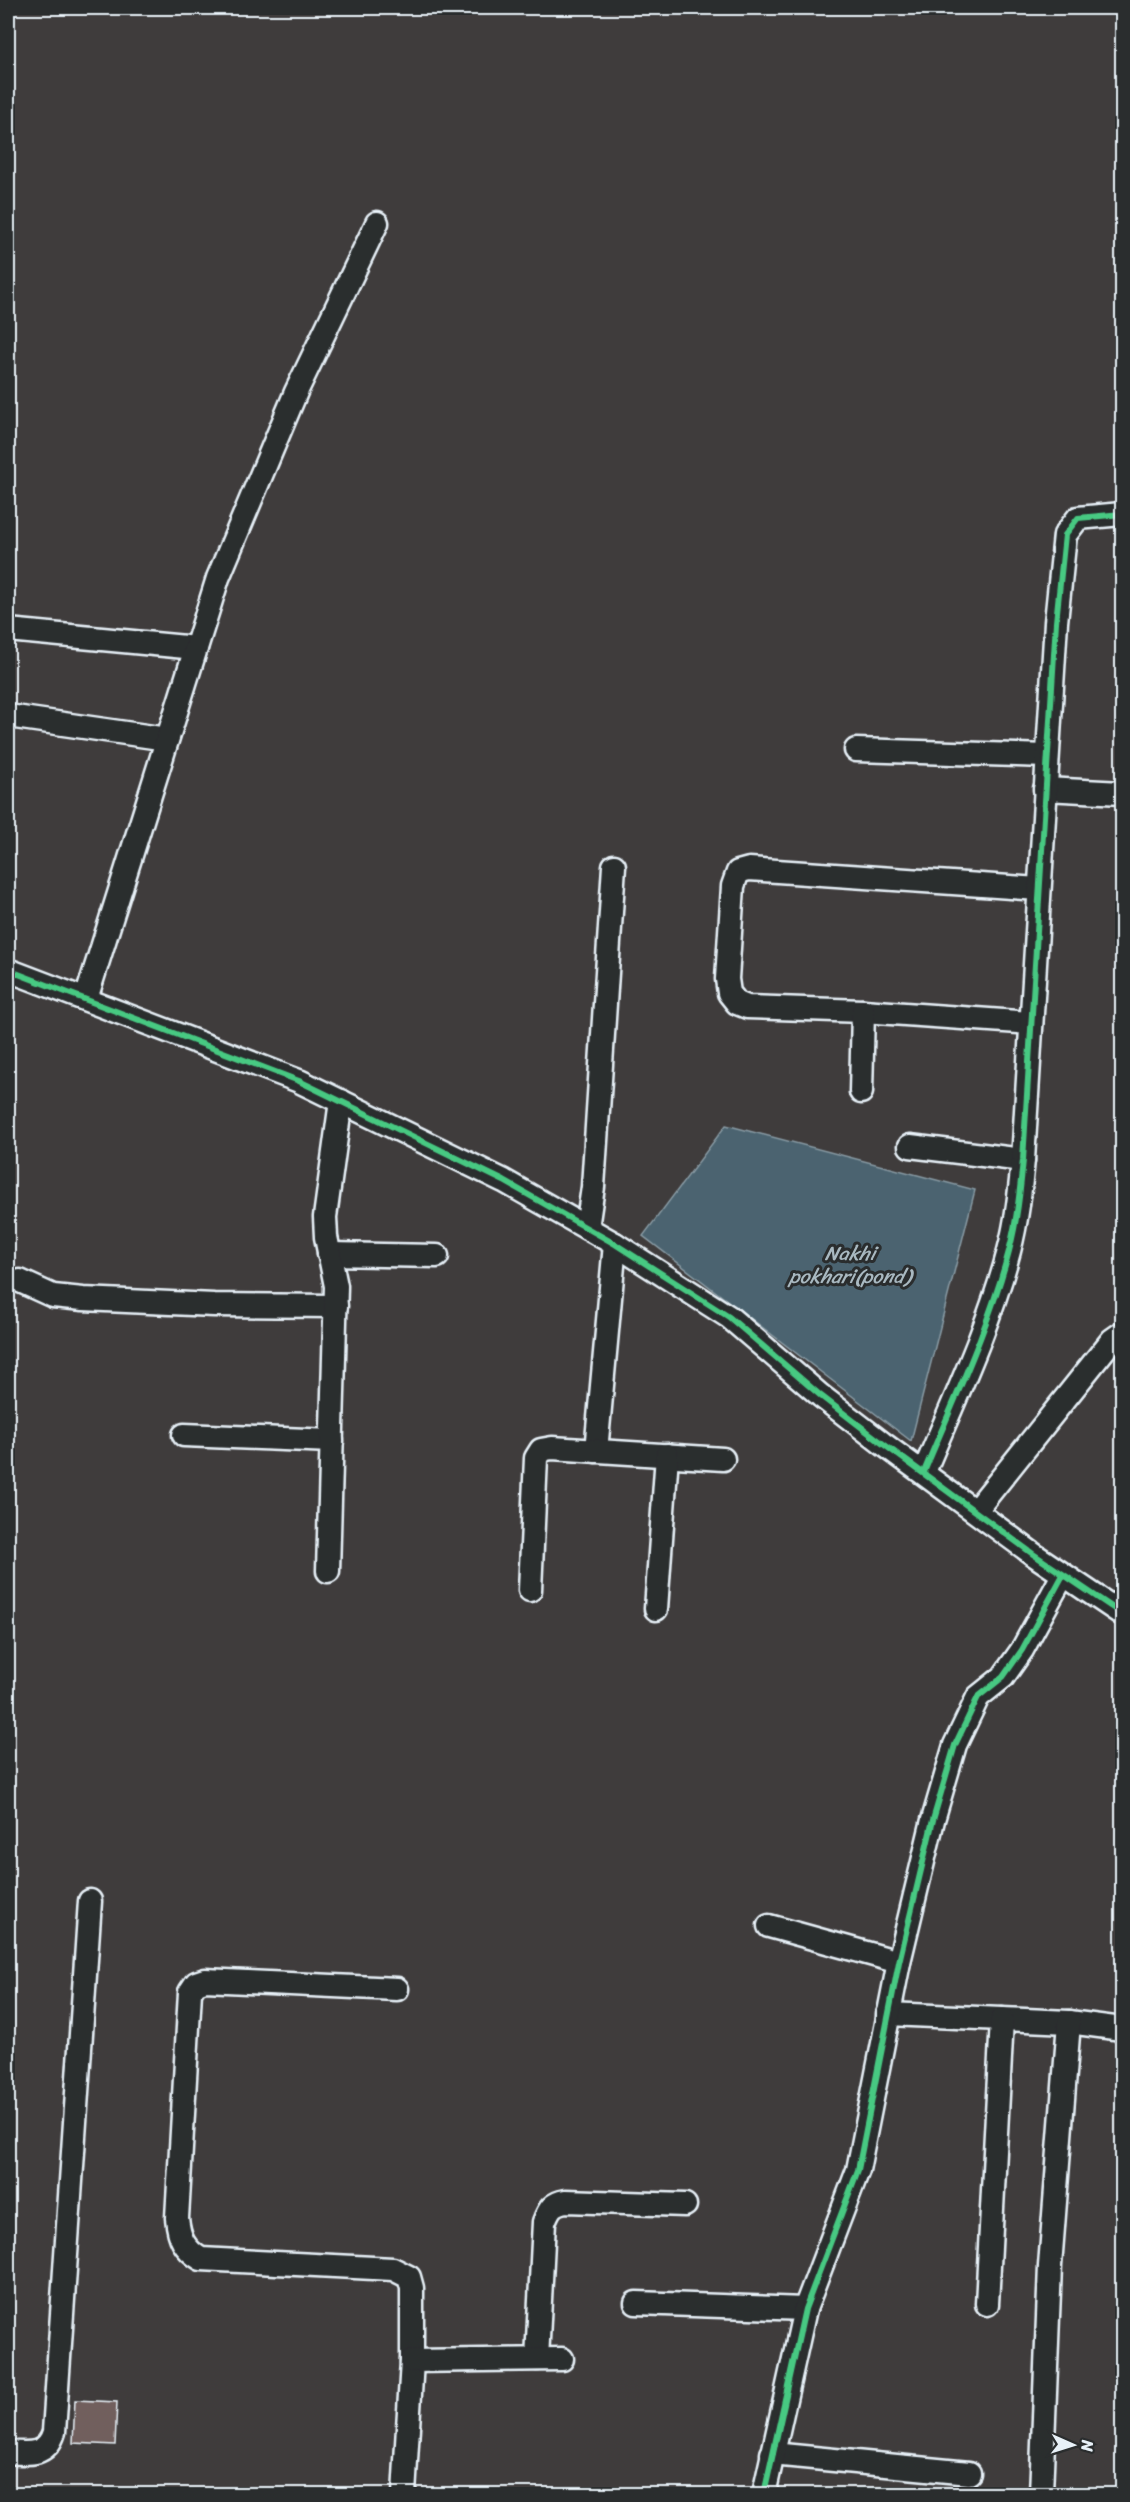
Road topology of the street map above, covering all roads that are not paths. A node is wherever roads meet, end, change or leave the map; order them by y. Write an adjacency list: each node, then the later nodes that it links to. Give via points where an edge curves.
1 (377, 223): 4 (street, via 296,392 218,578)
2 (1122, 514): 8 (street, via 1078,518 1065,535)
3 (8, 630): 4 (street)
4 (195, 648): 6 (street)
5 (8, 716): 6 (street)
6 (167, 739): 14 (street)
7 (856, 750): 8 (street)
8 (1047, 756): 9 (street)
9 (1045, 789): 10 (street); 12 (street)
10 (1122, 793)
11 (614, 866): 21 (street, via 593,1188)
12 (1039, 889): 15 (street, via 773,870 738,872 733,886 727,966 729,993 737,1003); 16 (street)
13 (8, 970): 14 (street)
14 (86, 999): 18 (street)
15 (863, 1011): 16 (street); 17 (street)
16 (1031, 1023): 20 (street)
17 (861, 1092)
18 (341, 1101): 21 (street, via 504,1181); 23 (street, via 325,1217)
19 (910, 1146): 20 (street)
20 (1023, 1160): 33 (street, via 1009,1251 986,1320)
21 (587, 1228): 22 (street)
22 (615, 1244): 30 (street); 33 (street, via 729,1317 821,1396)
23 (329, 1254): 24 (street); 26 (street)
24 (438, 1256)
25 (20, 1281): 26 (street, via 53,1296 83,1299)
26 (336, 1306): 29 (street)
27 (1122, 1333): 34 (street, via 1112,1340)
28 (184, 1435): 29 (street)
29 (332, 1441): 35 (street)
30 (596, 1450): 31 (street); 37 (street, via 552,1448 542,1450 536,1458)
31 (668, 1455): 32 (street); 38 (street)
32 (723, 1459)
33 (924, 1472): 34 (street)
34 (976, 1510): 36 (street)
35 (328, 1571)
36 (1063, 1575): 39 (street); 42 (street, via 1022,1650 1003,1677 978,1697 955,1745)
37 (530, 1590)
38 (656, 1609)
39 (1122, 1614)
40 (90, 1901): 55 (street, via 54,2432 50,2445 43,2450 28,2454)
41 (769, 1926): 42 (street)
42 (899, 1962): 44 (street)
43 (397, 1989): 54 (street, via 205,1980 196,1983 190,1992 177,2218 183,2244 201,2259 402,2272 409,2277 412,2288)
44 (888, 2014): 45 (street); 51 (street, via 858,2170)
45 (1002, 2019): 46 (street); 50 (street)
46 (1068, 2022): 47 (street); 60 (street, via 1050,2266)
47 (1122, 2029)
48 (685, 2205): 52 (street, via 566,2201 549,2207 544,2222)
49 (636, 2303): 51 (street)
50 (987, 2304)
51 (805, 2309): 56 (street)
52 (537, 2359): 53 (street); 54 (street)
53 (562, 2359)
54 (412, 2361): 58 (street)
55 (8, 2452)
56 (772, 2454): 57 (street); 59 (street)
57 (969, 2473)
58 (404, 2494)
59 (764, 2494)
60 (1041, 2494)

